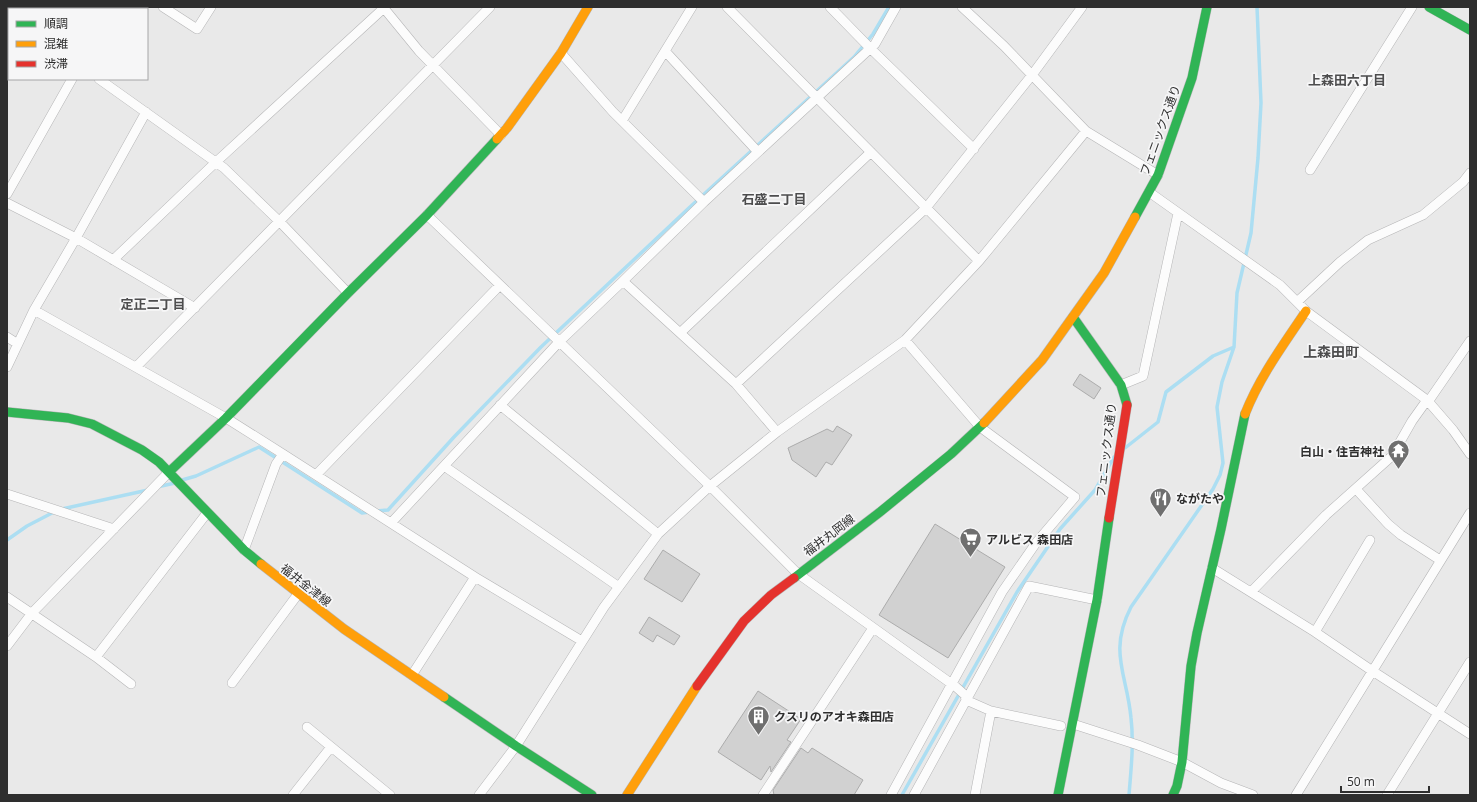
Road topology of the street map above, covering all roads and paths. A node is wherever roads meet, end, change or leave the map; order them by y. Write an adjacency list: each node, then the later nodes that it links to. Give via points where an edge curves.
1 (164, 7): 2 (street, via 197,29)
2 (211, 7)
3 (384, 7): 19 (street); 31 (street)
4 (490, 7): 19 (street)
5 (588, 7): 18 (main road)
6 (692, 7): 17 (street)
7 (727, 7): 23 (street)
8 (830, 7): 16 (street)
9 (896, 7): 16 (street, via 875,44)
10 (962, 7): 20 (street)
11 (1082, 7): 20 (street)
12 (1207, 7): 34 (main road, フェニックス通り, via 1192,78)
13 (1412, 7): 32 (street)
14 (1428, 7): 15 (main road)
15 (1470, 30)
16 (870, 48): 23 (street); 28 (street)
17 (665, 52): 25 (street); 29 (street)
18 (561, 53): 25 (street); 27 (main road)
19 (433, 66): 27 (street); 42 (street)
20 (1032, 75): 26 (street); 28 (street)
21 (71, 80): 36 (street)
22 (99, 80): 24 (street)
23 (817, 97): 29 (street); 30 (street)
24 (146, 112): 31 (street); 43 (street)
25 (622, 121): 37 (street)
26 (1086, 131): 34 (street); 45 (street)
27 (501, 135): 41 (main road)
28 (974, 149): 39 (street)
29 (758, 152): 37 (street)
30 (871, 152): 39 (street); 54 (street)
31 (216, 162): 42 (street); 44 (street)
32 (1310, 170)
33 (1470, 173): 49 (street, via 1463,182 1423,215 1368,240)
34 (1158, 175): 35 (main road, フェニックス通り)
35 (1149, 192): 40 (street); 53 (main road, フェニックス通り, via 1104,273)
36 (7, 194)
37 (704, 202): 46 (street)
38 (7, 203): 43 (street)
39 (926, 208): 45 (street); 62 (street)
40 (1178, 213): 49 (street, via 1280,285); 63 (street, via 1143,376)
41 (427, 215): 47 (street); 48 (main road)
42 (280, 222): 48 (street); 50 (street)
43 (76, 238): 44 (street); 51 (street)
44 (113, 260): 50 (street)
45 (979, 261): 56 (street)
46 (623, 281): 54 (street); 58 (street)
47 (500, 285): 58 (street); 74 (street)
48 (348, 293): 67 (main road)
49 (1297, 302): 52 (street)
50 (195, 308): 61 (street)
51 (34, 310): 59 (street); 61 (street)
52 (1306, 311): 64 (street); 86 (main road, via 1262,377 1245,414)
53 (1073, 317): 63 (main road, フェニックス通り); 68 (main road, 福井丸岡線, via 1042,360)
54 (680, 333): 62 (street)
55 (7, 337): 59 (street)
56 (905, 340): 68 (street); 69 (street)
57 (1470, 341): 64 (street)
58 (559, 342): 65 (street); 75 (street)
59 (18, 344): 60 (street)
60 (7, 367)
61 (136, 367): 67 (street)
62 (736, 384): 69 (street)
63 (1121, 385): 93 (main road, フェニックス通り, via 1126,404)
64 (1428, 401): 71 (street); 76 (street, via 1412,421 1392,456)
65 (500, 405): 72 (street); 82 (street)
66 (7, 412): 73 (main road, 福井金津線, via 68,418 92,424 142,450)
67 (226, 418): 70 (street); 73 (main road)
68 (980, 427): 87 (main road, 福井丸岡線, via 880,512); 105 (street, via 1075,497 1036,543 1002,592)
69 (777, 432): 75 (street)
70 (283, 454): 74 (street); 84 (street, via 276,464)
71 (1470, 454)
72 (444, 466): 80 (street); 89 (street)
73 (170, 472): 79 (main road, 福井金津線); 81 (street)
74 (316, 475): 80 (street)
75 (710, 486): 82 (street); 87 (street)
76 (1356, 489): 85 (street, via 1401,535); 90 (street, via 1326,515)
77 (7, 494): 81 (street)
78 (1470, 512): 85 (street)
79 (208, 513): 84 (main road, 福井金津線); 99 (street)
80 (391, 523): 88 (street)
81 (114, 530): 94 (street)
82 (658, 534): 89 (street)
83 (1370, 540): 96 (street)
84 (244, 550): 91 (main road, 福井金津線)
85 (1440, 560): 101 (street)
86 (1212, 568): 90 (street); 115 (main road, via 1196,633)
87 (797, 574): 95 (street); 120 (main road, 福井丸岡線, via 771,594 744,621 691,694)
88 (474, 578): 97 (street); 102 (street)
89 (619, 587): 97 (street)
90 (1251, 592): 96 (street)
91 (298, 594): 102 (main road, 福井金津線); 103 (street)
92 (7, 597): 94 (street)
93 (1097, 600): 106 (street, via 1029,586); 109 (main road, フェニックス通り)
94 (32, 613): 98 (street); 99 (street)
95 (873, 628): 105 (street); 121 (street)
96 (1315, 632): 101 (street)
97 (582, 641): 113 (street)
98 (7, 646)
99 (96, 657): 104 (street)
100 (1470, 662): 108 (street)
101 (1372, 670): 108 (street); 128 (street)
102 (412, 676): 113 (main road, 福井金津線)
103 (232, 683)
104 (131, 684)
105 (954, 686): 106 (street); 122 (street)
106 (965, 697): 107 (street); 123 (street)
107 (991, 711): 110 (street); 124 (street)
108 (1439, 713): 112 (street); 129 (street)
109 (1073, 724): 115 (street); 125 (main road, フェニックス通り)
110 (1061, 726)
111 (307, 728): 114 (street)
112 (1470, 734)
113 (516, 746): 118 (street); 119 (main road, 福井金津線)
114 (331, 747): 116 (street); 117 (street)
115 (1182, 762): 126 (main road); 127 (street, via 1221,783)
116 (387, 794)
117 (293, 795)
118 (479, 795)
119 (592, 795)
120 (627, 795)
121 (763, 795)
122 (891, 795)
123 (914, 795)
124 (975, 795)
125 (1058, 795)
126 (1173, 795)
127 (1253, 795)
128 (1296, 795)
129 (1387, 795)

